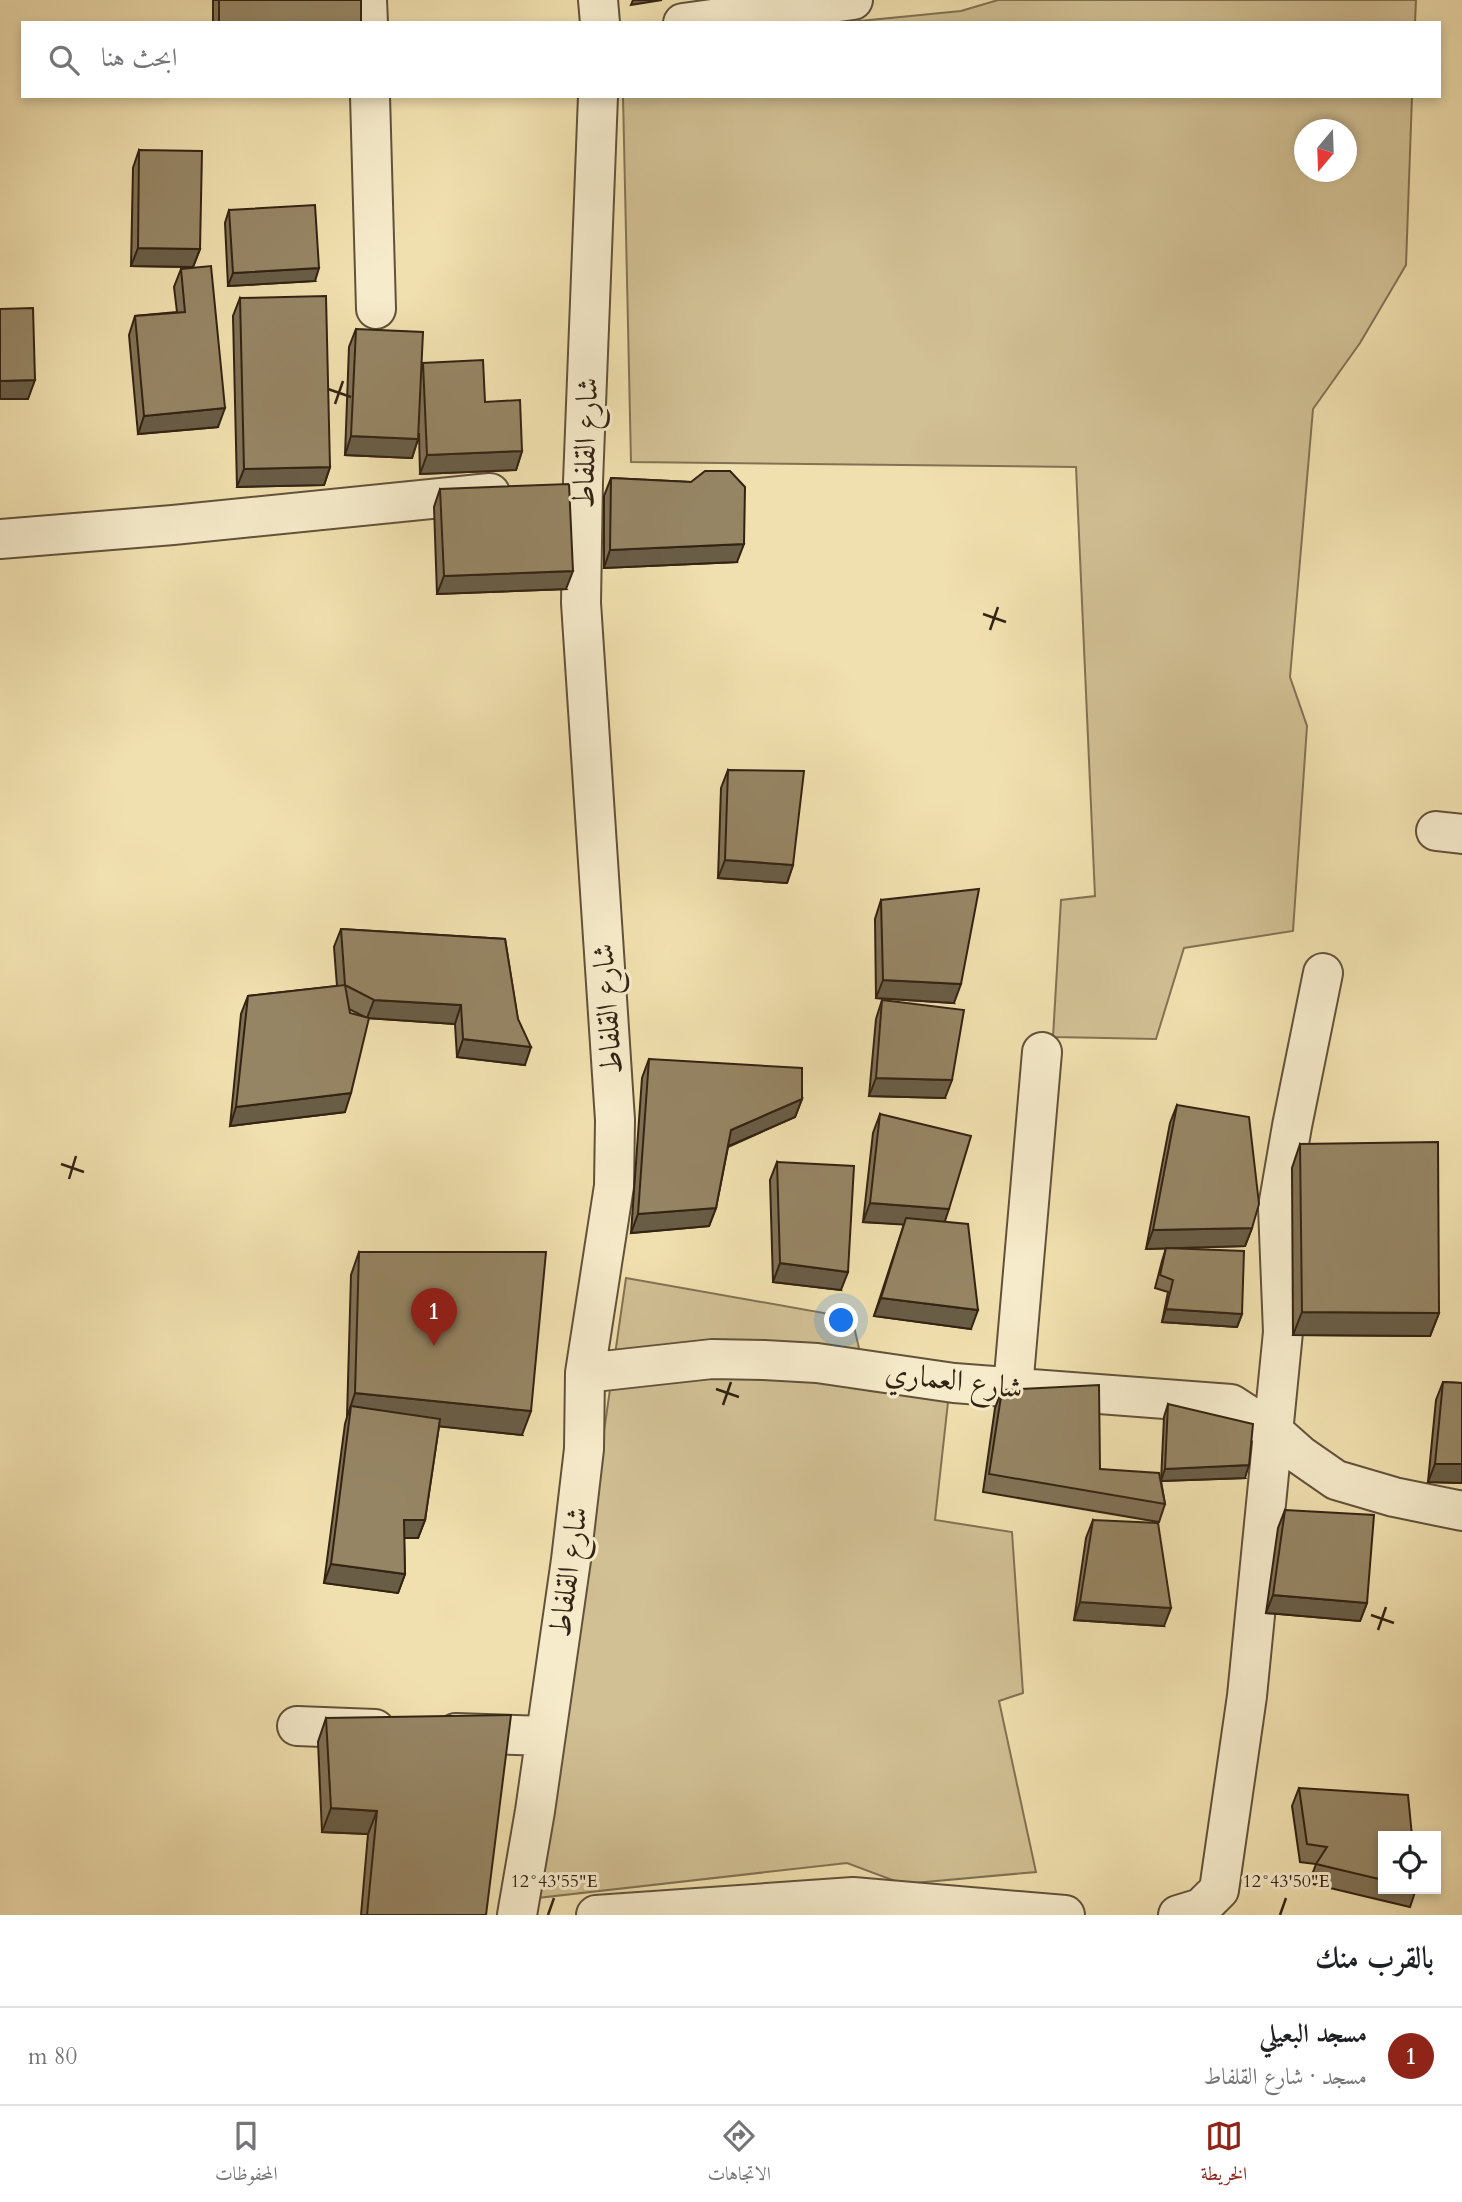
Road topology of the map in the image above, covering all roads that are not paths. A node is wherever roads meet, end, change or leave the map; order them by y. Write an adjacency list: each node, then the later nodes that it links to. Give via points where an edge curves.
1 (367, 0): 4 (street)
2 (598, 0): 5 (street)
3 (853, 0): 6 (street)
4 (368, 21)
5 (600, 21)
6 (698, 21)
7 (370, 98): 9 (street)
8 (598, 98): 10 (street, شارع القلفاط)
9 (376, 309)
10 (583, 482): 11 (street); 14 (street, شارع القلفاط, via 581,603 615,1120 614,1186)
11 (0, 539)
12 (1323, 973): 16 (street, via 1278,1207 1283,1332)
13 (1042, 1052): 15 (street)
14 (585, 1373): 15 (street, شارع العماري, via 712,1359 764,1360); 19 (street, شارع القلفاط, via 584,1449)
15 (1013, 1388): 16 (street, شارع العماري, via 1231,1404)
16 (1273, 1432): 17 (street, شارع العماري, via 1336,1480); 23 (street, via 1247,1696 1219,1890 1201,1908)
17 (1462, 1511)
18 (297, 1726): 19 (street)
19 (545, 1736): 20 (street, شارع القلفاط)
20 (517, 1915)
21 (596, 1915): 22 (street, via 853,1897)
22 (1065, 1915)
23 (1178, 1915)

